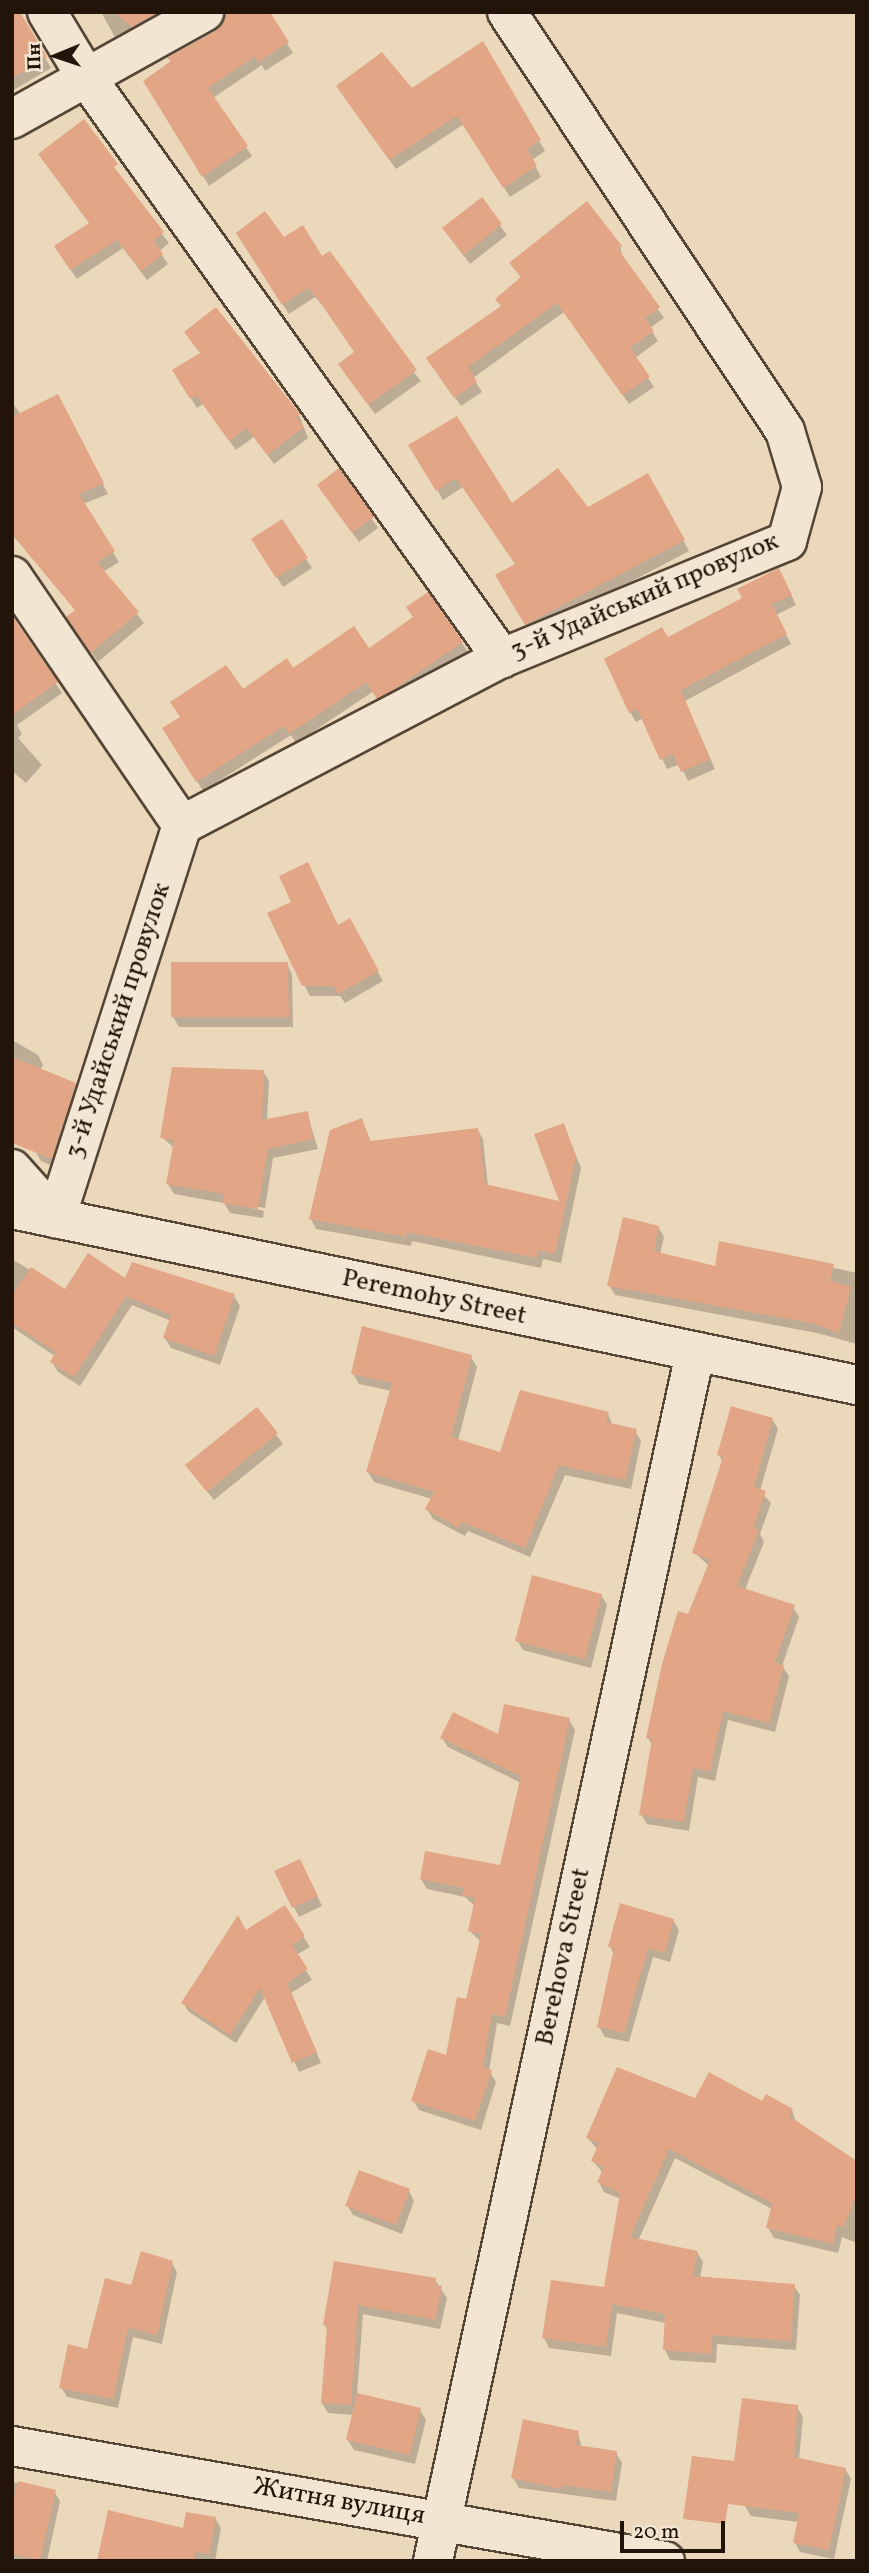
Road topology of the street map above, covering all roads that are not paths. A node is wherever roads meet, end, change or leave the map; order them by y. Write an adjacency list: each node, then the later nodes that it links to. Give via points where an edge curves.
1 (47, 12): 4 (street)
2 (204, 12): 4 (street)
3 (506, 12): 7 (street, 3-й Удайський провулок, via 785,431 802,487 787,541)
4 (86, 76): 5 (street); 7 (street)
5 (12, 119)
6 (12, 576): 8 (street)
7 (502, 658): 8 (street, 3-й Удайський провулок)
8 (182, 825): 11 (street, 3-й Удайський провулок)
9 (12, 1169): 11 (street)
10 (12, 1209): 11 (street, Peremohy Street)
11 (56, 1218): 12 (street, Peremohy Street)
12 (695, 1353): 13 (street, Peremohy Street); 15 (street, Berehova Street)
13 (857, 1385)
14 (12, 2446): 15 (street, Житня вулиця)
15 (441, 2520): 16 (street, Berehova Street); 17 (street, Житня вулиця)
16 (433, 2561)
17 (665, 2561)

